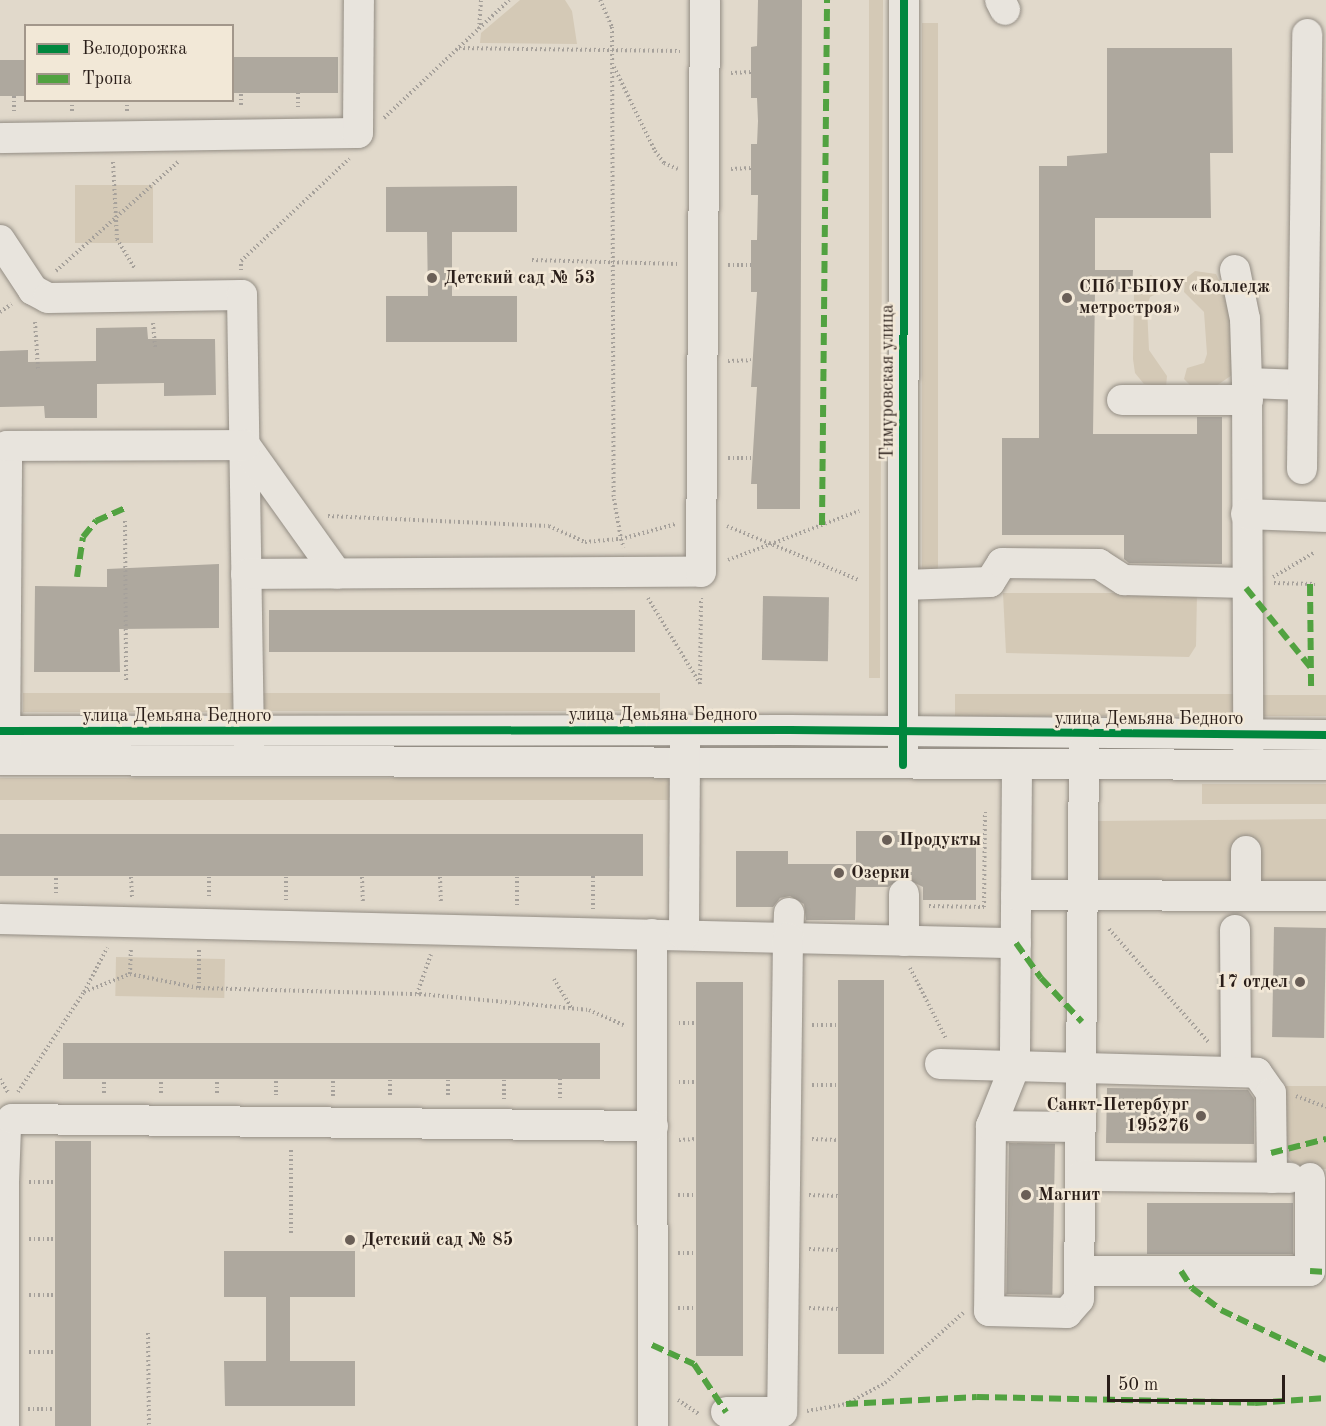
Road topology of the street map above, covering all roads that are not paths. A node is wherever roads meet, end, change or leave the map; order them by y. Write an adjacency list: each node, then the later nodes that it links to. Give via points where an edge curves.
1 (359, 0): 5 (street, via 358,133)
2 (904, 0): 19 (street, Тимуровская улица)
3 (701, 1): 17 (street, via 705,52 701,572)
4 (1307, 34): 8 (street)
5 (0, 138)
6 (0, 240): 11 (street, via 33,290 48,298 242,295)
7 (1235, 270): 9 (street, via 1245,320)
8 (1303, 385): 9 (street); 13 (street)
9 (1247, 392): 10 (street); 14 (street)
10 (1122, 400)
11 (244, 445): 12 (street); 16 (street); 17 (street)
12 (3, 446): 26 (street)
13 (1302, 469)
14 (1246, 514): 15 (street); 18 (street)
15 (1326, 517)
16 (246, 574): 17 (street); 21 (street)
17 (337, 574)
18 (1246, 583): 19 (street, via 1124,580 1099,564 1002,563 990,582); 24 (street)
19 (903, 585): 22 (street, Тимуровская улица)
20 (685, 730): 21 (street, улица Демьяна Бедного); 22 (street, улица Демьяна Бедного); 28 (street)
21 (248, 731): 26 (street, улица Демьяна Бедного); 27 (street)
22 (902, 732): 23 (street, улица Демьяна Бедного); 29 (street, Тимуровская улица)
23 (1083, 734): 24 (street, улица Демьяна Бедного); 33 (street)
24 (1247, 735): 25 (street, улица Демьяна Бедного); 30 (street)
25 (1326, 735)
26 (3, 746): 27 (street)
27 (249, 761): 28 (street)
28 (686, 763): 29 (street); 44 (street)
29 (903, 765): 32 (street)
30 (1248, 765): 31 (street); 33 (street)
31 (1326, 765)
32 (1017, 766): 33 (street); 35 (street)
33 (1084, 766): 36 (street)
34 (1246, 851): 37 (street)
35 (1016, 895): 36 (street); 46 (street)
36 (1083, 895): 37 (street); 49 (street)
37 (1246, 896): 38 (street)
38 (1326, 896)
39 (904, 900): 45 (street)
40 (0, 919): 43 (street)
41 (789, 925): 44 (street); 45 (street); 58 (street, via 782,1412)
42 (1235, 930): 50 (street)
43 (652, 934): 44 (street); 51 (street)
44 (684, 935)
45 (904, 941): 46 (street)
46 (1016, 943): 48 (street)
47 (950, 1064): 48 (street)
48 (1015, 1066): 49 (street); 52 (street)
49 (1083, 1067): 50 (street); 53 (street)
50 (1236, 1072): 55 (street, via 1257,1072 1271,1093)
51 (653, 1126): 59 (street, via 12,1119 6,1127 4,1182); 60 (street)
52 (991, 1126): 53 (street); 57 (street, via 988,1311 1067,1313 1079,1299)
53 (1081, 1127): 54 (street)
54 (1081, 1176): 55 (street); 57 (street)
55 (1272, 1178): 56 (street)
56 (1318, 1178): 57 (street, via 1310,1271)
57 (1080, 1271)
58 (717, 1416)
59 (4, 1426)
60 (653, 1426)

